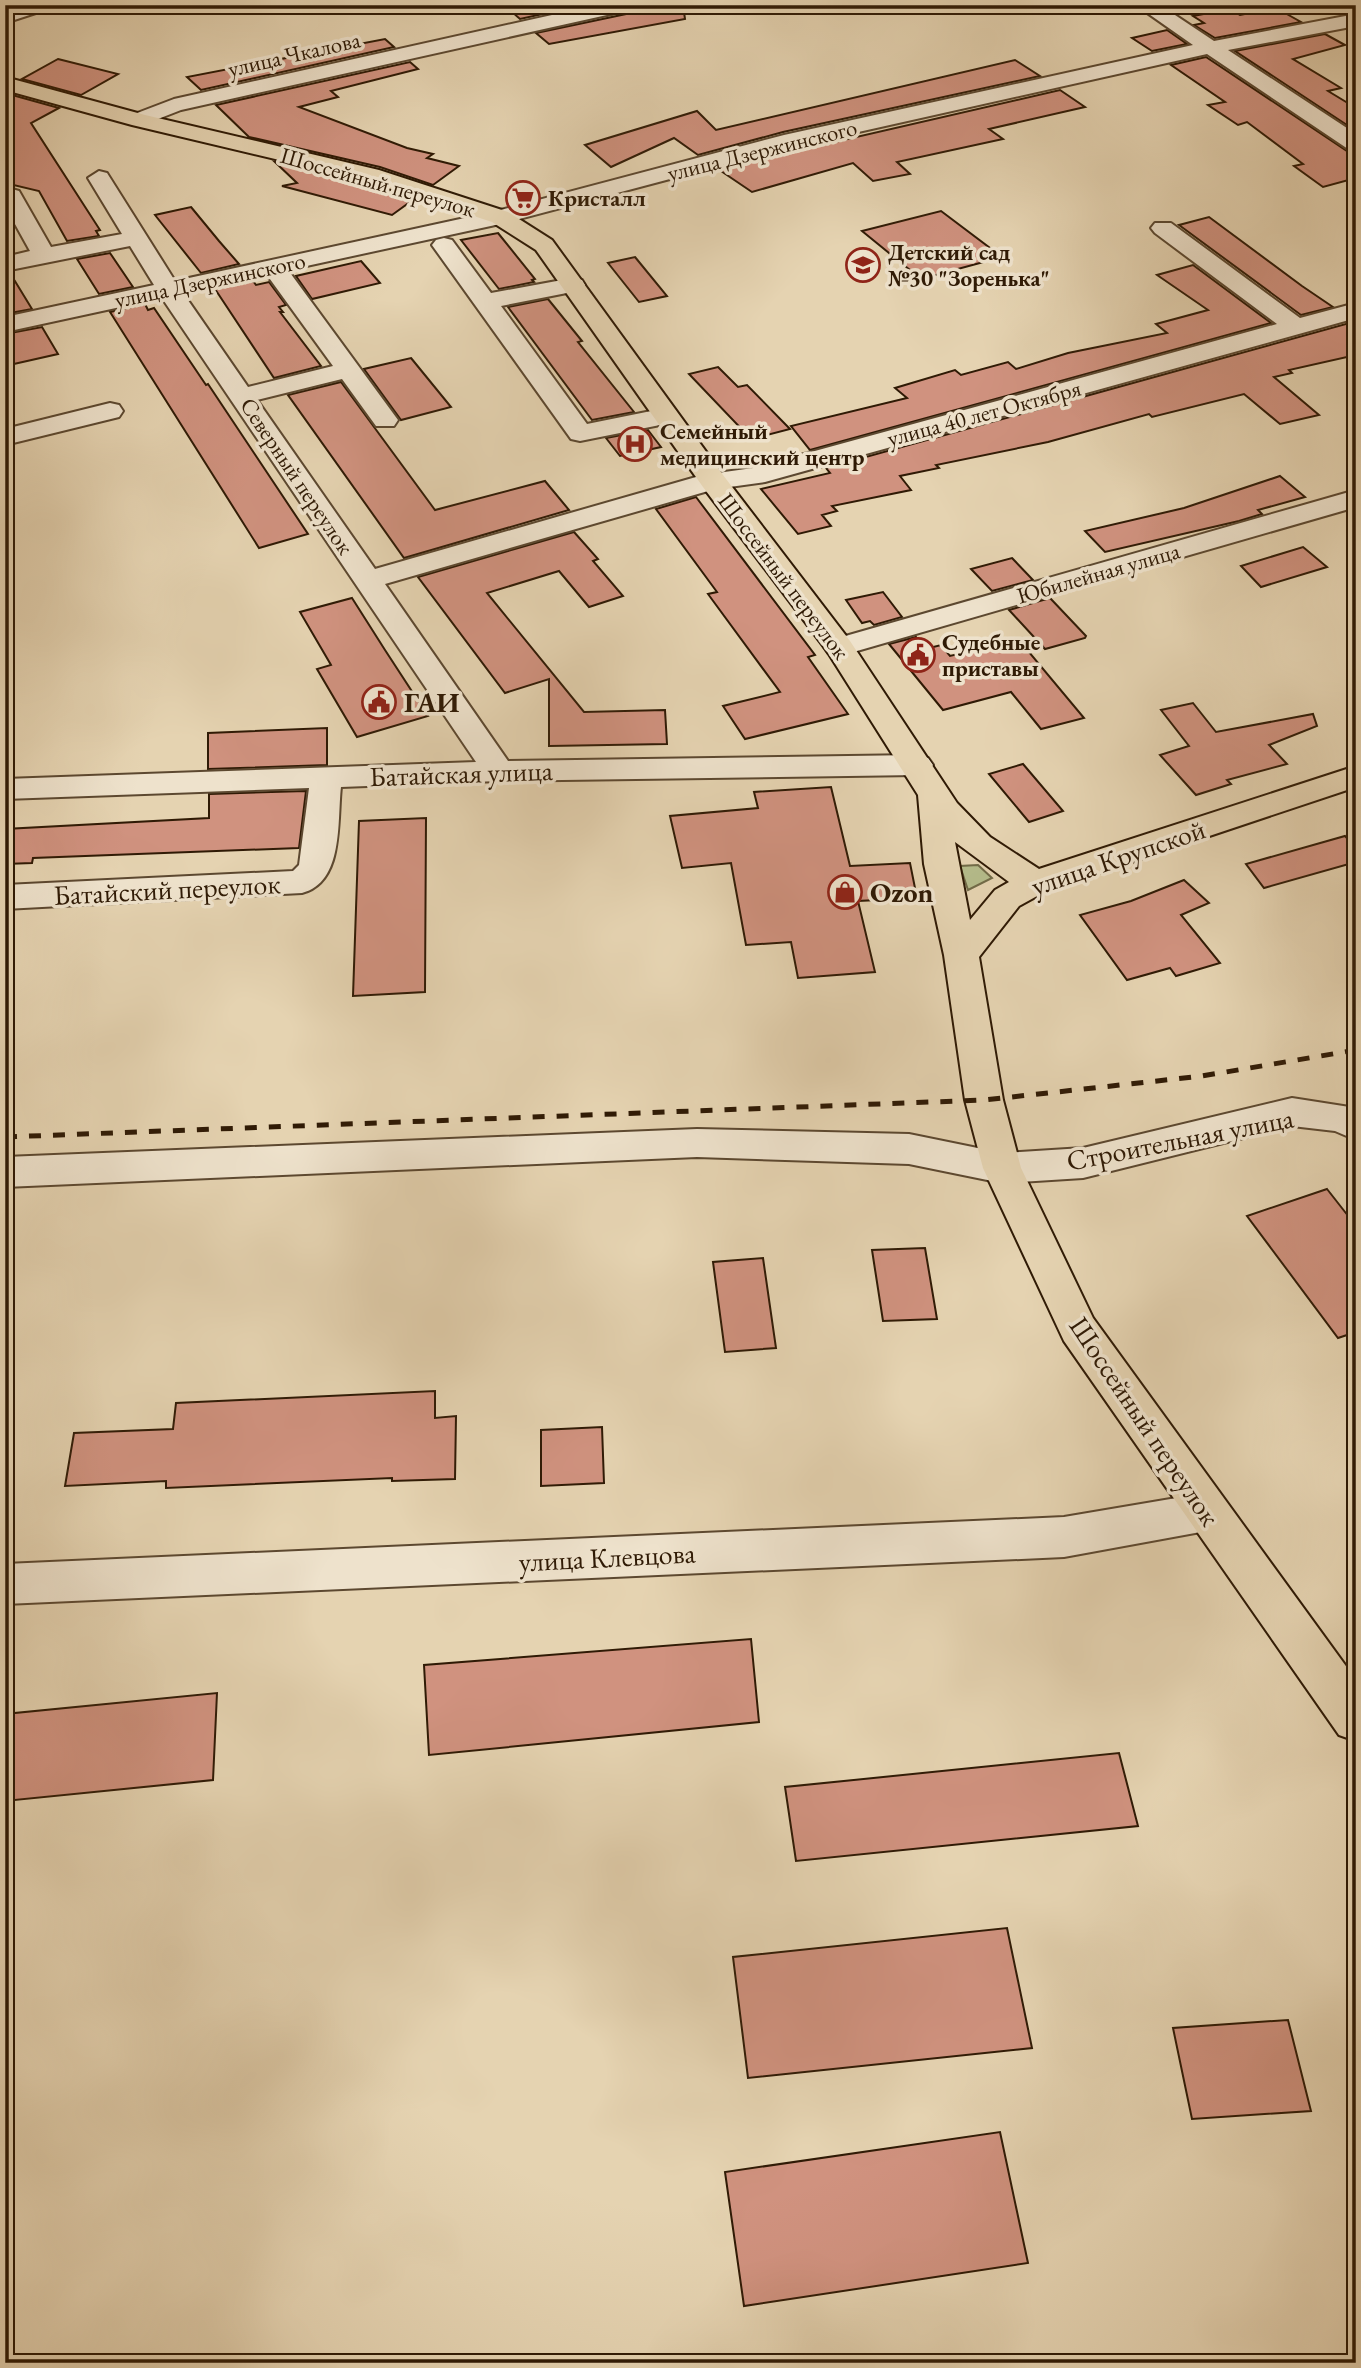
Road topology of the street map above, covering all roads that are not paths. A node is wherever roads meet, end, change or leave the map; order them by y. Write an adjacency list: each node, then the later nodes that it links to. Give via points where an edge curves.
1 (41, 5): 4 (street)
2 (625, 5): 8 (street, улица Чкалова, via 174,105)
3 (1146, 5): 6 (street)
4 (5, 17)
5 (1356, 20): 6 (street, улица Дзержинского)
6 (1212, 47): 9 (street); 12 (street, улица Дзержинского, via 784,142)
7 (5, 83): 8 (main road, Шоссейный переулок)
8 (140, 120): 12 (main road, Шоссейный переулок, via 371,175)
9 (1356, 144)
10 (99, 178): 14 (street, Северный переулок)
11 (5, 194): 16 (street, via 11,196)
12 (500, 217): 18 (street, улица Дзержинского); 19 (main road, Шоссейный переулок, via 544,245)
13 (1163, 228): 24 (street)
14 (137, 239): 16 (street); 20 (street, Северный переулок)
15 (444, 245): 21 (street)
16 (44, 255): 17 (street)
17 (5, 264)
18 (274, 266): 20 (street, улица Дзержинского); 25 (street)
19 (573, 285): 21 (street); 28 (main road, Шоссейный переулок)
20 (168, 289): 23 (street, улица Дзержинского); 26 (street, Северный переулок)
21 (485, 302): 28 (street, via 580,433)
22 (1356, 310): 24 (street, улица 40 лет Октября)
23 (5, 325)
24 (1297, 327): 31 (street, улица 40 лет Октября, via 755,476)
25 (349, 370): 26 (street); 29 (street)
26 (242, 397): 33 (street, Северный переулок)
27 (110, 411): 30 (street)
28 (666, 416): 31 (main road, Шоссейный переулок)
29 (385, 420)
30 (5, 437)
31 (713, 481): 33 (street, улица 40 лет Октября); 34 (main road, Шоссейный переулок)
32 (1356, 498): 34 (street, Юбилейная улица)
33 (368, 580): 36 (street, Северный переулок)
34 (839, 647): 35 (main road, Шоссейный переулок)
35 (917, 765): 36 (street, Батайская улица); 40 (main road, Шоссейный переулок)
36 (499, 771): 38 (street, Батайская улица)
37 (1356, 776): 41 (main road, улица Крупской)
38 (326, 777): 39 (street, Батайская улица); 42 (street, Батайский переулок, via 315,869 302,882)
39 (5, 789)
40 (934, 795): 41 (main road, via 958,830 996,861); 43 (main road, Шоссейный переулок, via 941,864)
41 (1036, 881): 43 (main road, улица Крупской, via 1007,898)
42 (5, 897)
43 (961, 956): 45 (main road, Шоссейный переулок, via 984,1100)
44 (1356, 1126): 45 (street, Строительная улица, via 1343,1118 1292,1112 1083,1163)
45 (1002, 1168): 46 (street, Строительная улица, via 909,1149 697,1143); 47 (main road, Шоссейный переулок, via 1078,1329)
46 (5, 1172)
47 (1206, 1511): 48 (street, улица Клевцова, via 1064,1537); 49 (main road, Шоссейный переулок)
48 (5, 1584)
49 (1356, 1719)

